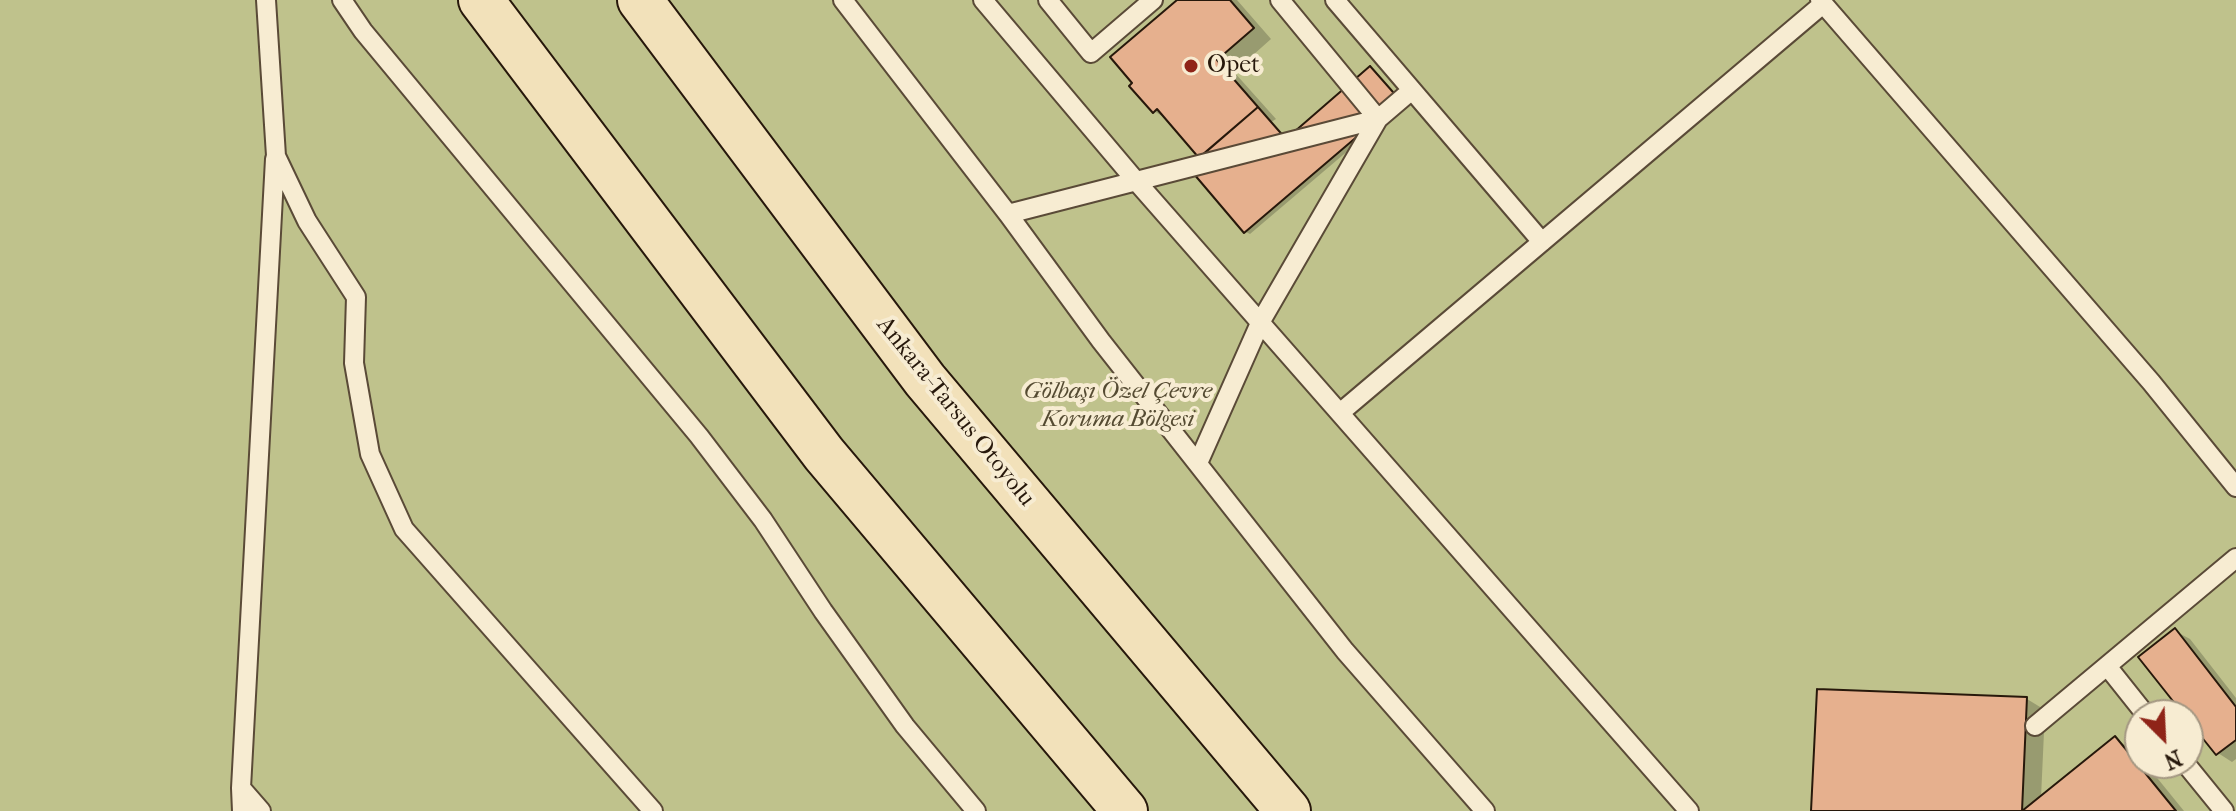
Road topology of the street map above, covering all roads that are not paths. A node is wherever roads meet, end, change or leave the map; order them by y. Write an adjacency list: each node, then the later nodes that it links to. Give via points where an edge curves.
1 (266, 0): 14 (lane)
2 (342, 0): 31 (lane, via 699,436 905,726)
3 (481, 0): 32 (highway, via 824,454)
4 (640, 0): 33 (highway, Ankara-Tarsus Otoyolu, via 925,380)
5 (843, 0): 16 (lane)
6 (983, 0): 15 (lane)
7 (1048, 0): 8 (lane, via 1091,53)
8 (1153, 0)
9 (1280, 0): 13 (lane)
10 (1335, 0): 12 (lane)
11 (1822, 2): 17 (lane); 21 (lane)
12 (1412, 90): 13 (lane); 17 (lane)
13 (1378, 119): 15 (lane); 18 (lane)
14 (276, 156): 27 (lane); 30 (lane, via 307,221 356,297 354,363 370,454 404,529)
15 (1136, 181): 16 (lane); 18 (lane)
16 (1008, 214): 20 (lane)
17 (1542, 242): 19 (lane)
18 (1261, 321): 19 (lane); 20 (lane)
19 (1341, 412): 35 (lane)
20 (1198, 463): 34 (lane, via 1345,651)
21 (2236, 487)
22 (2236, 558): 23 (lane)
23 (2107, 666): 24 (lane); 25 (lane)
24 (2133, 699)
25 (2035, 726)
26 (2198, 779): 36 (lane)
27 (241, 788): 28 (lane); 29 (lane)
28 (242, 811)
29 (261, 811)
30 (653, 811)
31 (976, 811)
32 (1125, 811)
33 (1288, 811)
34 (1485, 811)
35 (1689, 811)
36 (2224, 811)

